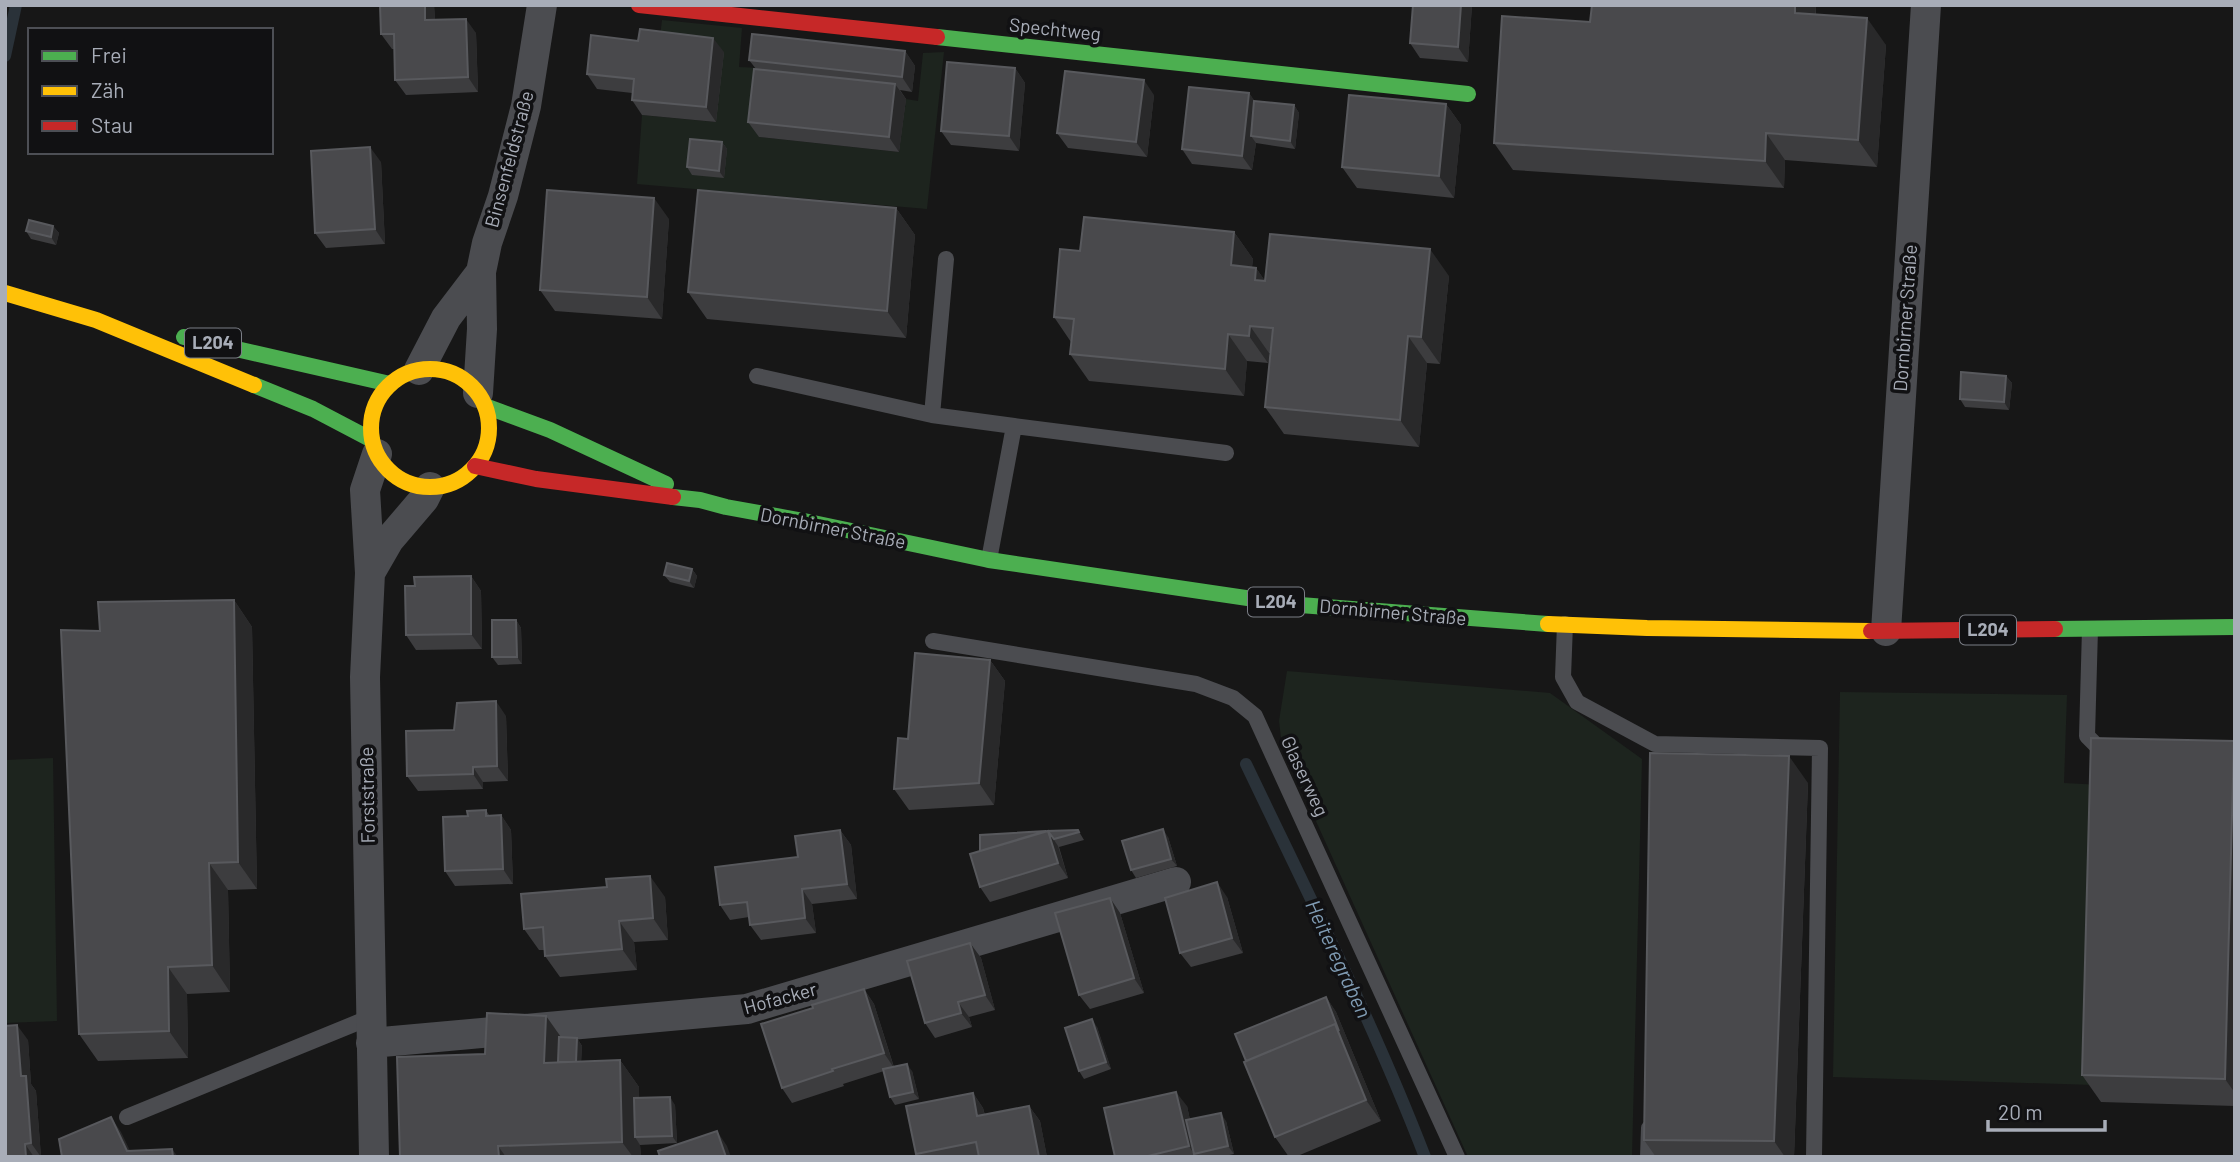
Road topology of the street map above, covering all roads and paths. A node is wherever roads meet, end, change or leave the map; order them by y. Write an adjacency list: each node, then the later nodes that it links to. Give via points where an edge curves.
1 (541, 5): 6 (street, Binsenfeldstraße, via 526,106)
2 (639, 5): 4 (main road, Spechtweg)
3 (1926, 5): 25 (street, Dornbirner Straße)
4 (1468, 94)
5 (946, 259): 13 (lane)
6 (481, 272): 9 (street, Binsenfeldstraße, via 446,318); 12 (street, Binsenfeldstraße)
7 (5, 293): 8 (main road, L204)
8 (96, 320): 11 (main road, L204); 15 (main road, L204, via 313,409)
9 (419, 370): 11 (main road); 12 (main road, Dornbirner Straße / L204, via 441,370 462,377)
10 (757, 376): 13 (lane)
11 (390, 384): 15 (main road, via 372,419)
12 (482, 399): 17 (main road, via 490,426 486,448); 19 (main road, Dornbirner Straße / L204)
13 (932, 415): 14 (lane)
14 (1014, 426): 16 (lane); 20 (lane)
15 (375, 447): 18 (main road, L204, via 398,477 413,486); 21 (street, Forststraße, via 365,490)
16 (1226, 453)
17 (475, 466): 18 (main road, via 459,480); 19 (main road, Dornbirner Straße / L204, via 536,479)
18 (430, 487): 21 (street, Forststraße, via 388,540)
19 (700, 500): 20 (main road, Dornbirner Straße / L204)
20 (989, 561): 22 (main road, Dornbirner Straße / L204, via 1287,604)
21 (370, 573): 29 (street, Forststraße, via 365,677)
22 (1564, 624): 25 (main road, Dornbirner Straße / L204); 35 (lane, via 1563,677 1577,702 1655,751 1820,748)
23 (2235, 627): 24 (main road, Dornbirner Straße / L204)
24 (2090, 628): 25 (main road, Dornbirner Straße / L204); 27 (lane, via 2087,736 2100,749)
25 (1886, 631)
26 (933, 641): 33 (lane, Glaserweg, via 1196,684 1233,698 1255,716)
27 (2127, 749)
28 (1176, 882): 29 (street, Hofacker, via 747,1009)
29 (371, 1030): 31 (lane); 32 (street, Forststraße)
30 (1649, 1115): 34 (lane)
31 (127, 1117)
32 (374, 1157)
33 (1457, 1157)
34 (1648, 1157)
35 (1814, 1157)

